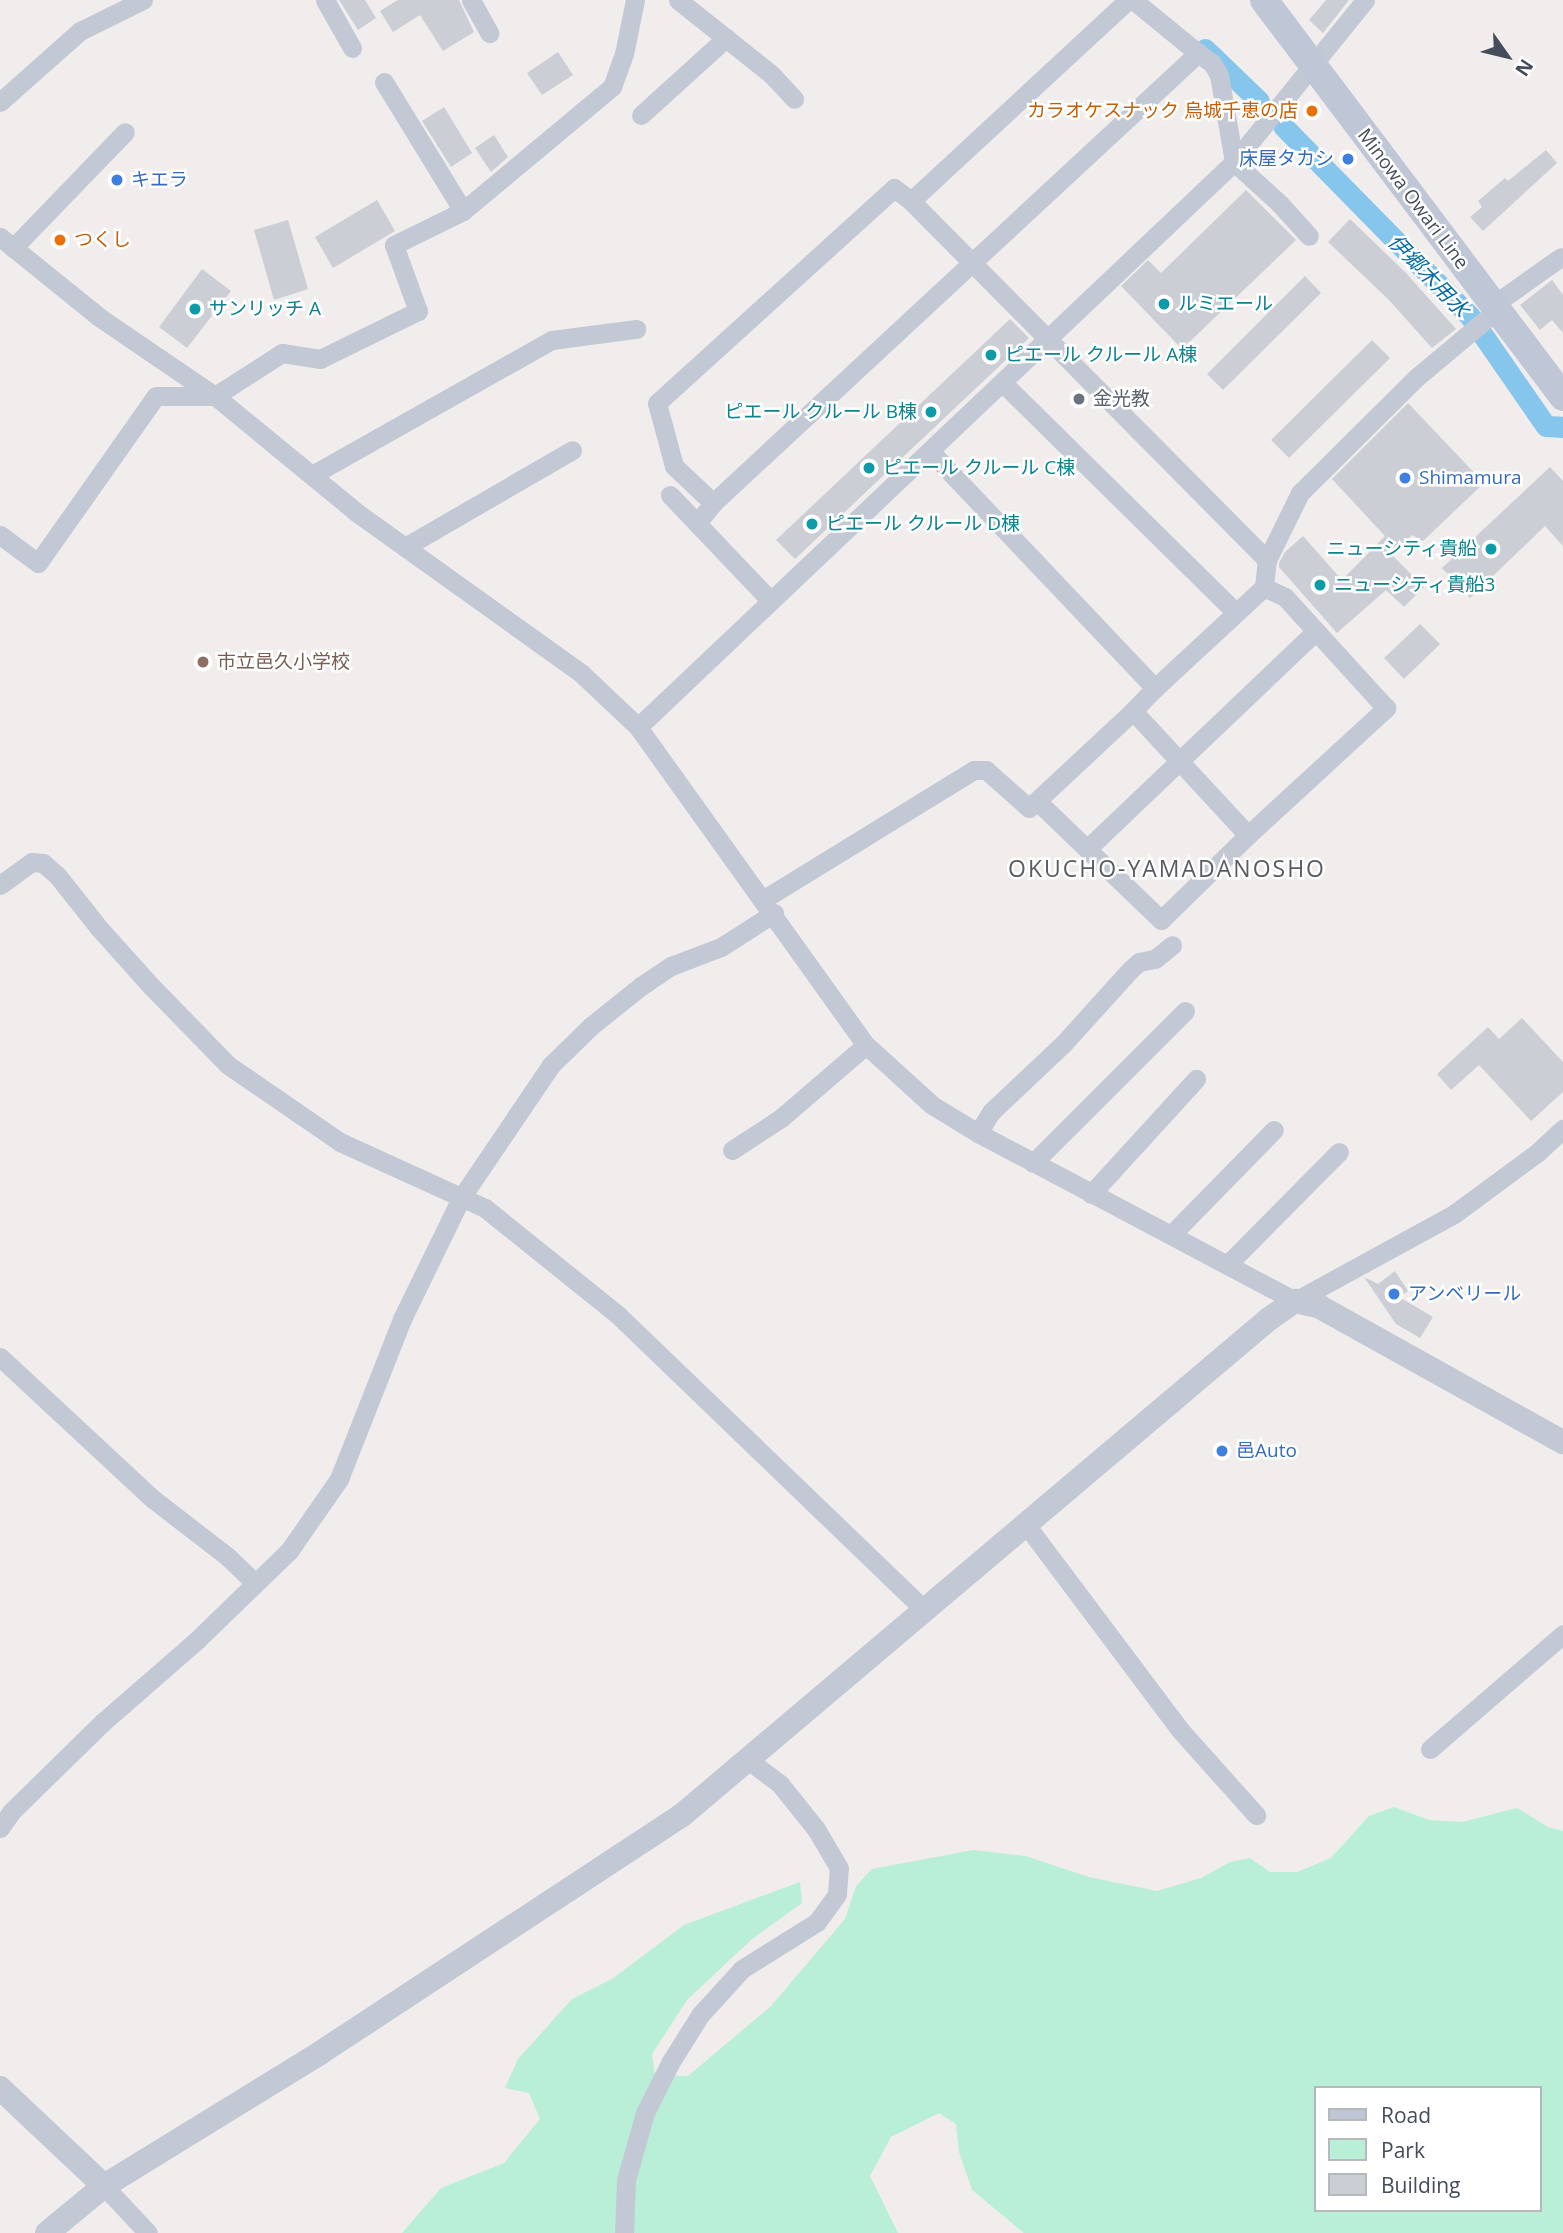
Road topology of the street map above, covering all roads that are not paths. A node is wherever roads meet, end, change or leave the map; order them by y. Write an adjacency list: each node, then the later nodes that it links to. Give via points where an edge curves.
1 (143, 0): 15 (street, via 79,31)
2 (325, 0): 11 (street)
3 (471, 0): 9 (street)
4 (635, 0): 21 (street, via 612,87)
5 (678, 0): 10 (street)
6 (1130, 0): 12 (street); 20 (street)
7 (1264, 0): 13 (main road, Minowa Owari Line)
8 (1365, 0): 13 (street)
9 (489, 33)
10 (726, 38): 16 (street); 17 (street)
11 (352, 48)
12 (1198, 53): 19 (street, via 1219,75); 25 (street)
13 (1311, 63): 19 (street); 26 (main road, Minowa Owari Line)
14 (384, 82): 21 (street)
15 (2, 96)
16 (794, 99)
17 (641, 115)
18 (125, 132): 23 (street)
19 (1234, 163): 22 (street); 28 (street)
20 (911, 201): 25 (street); 36 (street, via 894,188 657,403 674,466)
21 (463, 211): 30 (street, via 394,245 418,311 320,359 282,353)
22 (1309, 236)
23 (7, 243): 30 (street, via 99,317)
24 (1562, 257): 26 (street)
25 (972, 263): 28 (street); 36 (street)
26 (1495, 308): 31 (main road, Minowa Owari Line); 40 (street, via 1417,377 1300,494)
27 (636, 329): 34 (street, via 552,340)
28 (1046, 339): 29 (street); 40 (street)
29 (1003, 383): 33 (street); 43 (street)
30 (215, 396): 34 (street); 38 (street, via 156,396 38,563)
31 (1563, 397)
32 (572, 450): 39 (street)
33 (930, 451): 42 (street); 45 (street)
34 (312, 475): 39 (street)
35 (670, 495): 37 (street)
36 (713, 503): 37 (street)
37 (697, 523): 42 (street)
38 (0, 535)
39 (405, 547): 47 (street, via 582,674)
40 (1267, 560): 41 (street)
41 (1264, 587): 43 (street); 44 (street, via 1286,597)
42 (771, 601): 47 (street)
43 (1236, 613): 45 (street)
44 (1316, 631): 48 (street); 50 (street, via 1386,708)
45 (1155, 688): 46 (street)
46 (1133, 711): 48 (street); 49 (street)
47 (638, 727): 53 (street)
48 (1179, 761): 50 (street); 51 (street)
49 (1037, 801): 51 (street); 53 (street, via 1029,808 985,770 974,771)
50 (1248, 835): 51 (street, via 1161,920)
51 (1087, 849)
52 (0, 886): 65 (street, via 32,862 43,863 228,1065 340,1142)
53 (769, 906): 56 (street); 65 (street, via 721,947 671,966 591,1026 551,1065)
54 (1172, 945): 60 (street, via 1130,970 1064,1043 991,1112)
55 (1185, 1011): 63 (street)
56 (866, 1045): 60 (street, via 932,1105); 61 (street, via 781,1118)
57 (1196, 1080): 64 (street)
58 (1563, 1129): 68 (street, via 1454,1214)
59 (1274, 1130): 66 (street)
60 (978, 1133): 63 (street)
61 (732, 1150)
62 (1339, 1152): 67 (street)
63 (1033, 1163): 64 (street)
64 (1091, 1194): 66 (street)
65 (461, 1198): 72 (street, via 402,1319 339,1479 289,1550); 73 (street, via 485,1208 618,1315)
66 (1171, 1235): 67 (street)
67 (1227, 1265): 68 (street)
68 (1296, 1301): 70 (street, via 1320,1307); 71 (street, via 1269,1319)
69 (0, 1357): 72 (street, via 153,1499)
70 (1563, 1442)
71 (1027, 1526): 73 (street); 77 (street, via 1181,1731)
72 (255, 1583): 78 (street, via 103,1722)
73 (926, 1611): 76 (street)
74 (1563, 1634): 75 (street)
75 (1430, 1749)
76 (749, 1761): 80 (street, via 628,1852 320,2053); 83 (street, via 780,1784 816,1829 839,1868 837,1894 817,1922 742,1969 700,2015 645,2113 626,2179)
77 (1256, 1815)
78 (0, 1828)
79 (0, 2088): 80 (street)
80 (104, 2186): 81 (street); 82 (street)
81 (47, 2233)
82 (148, 2233)
83 (624, 2233)

